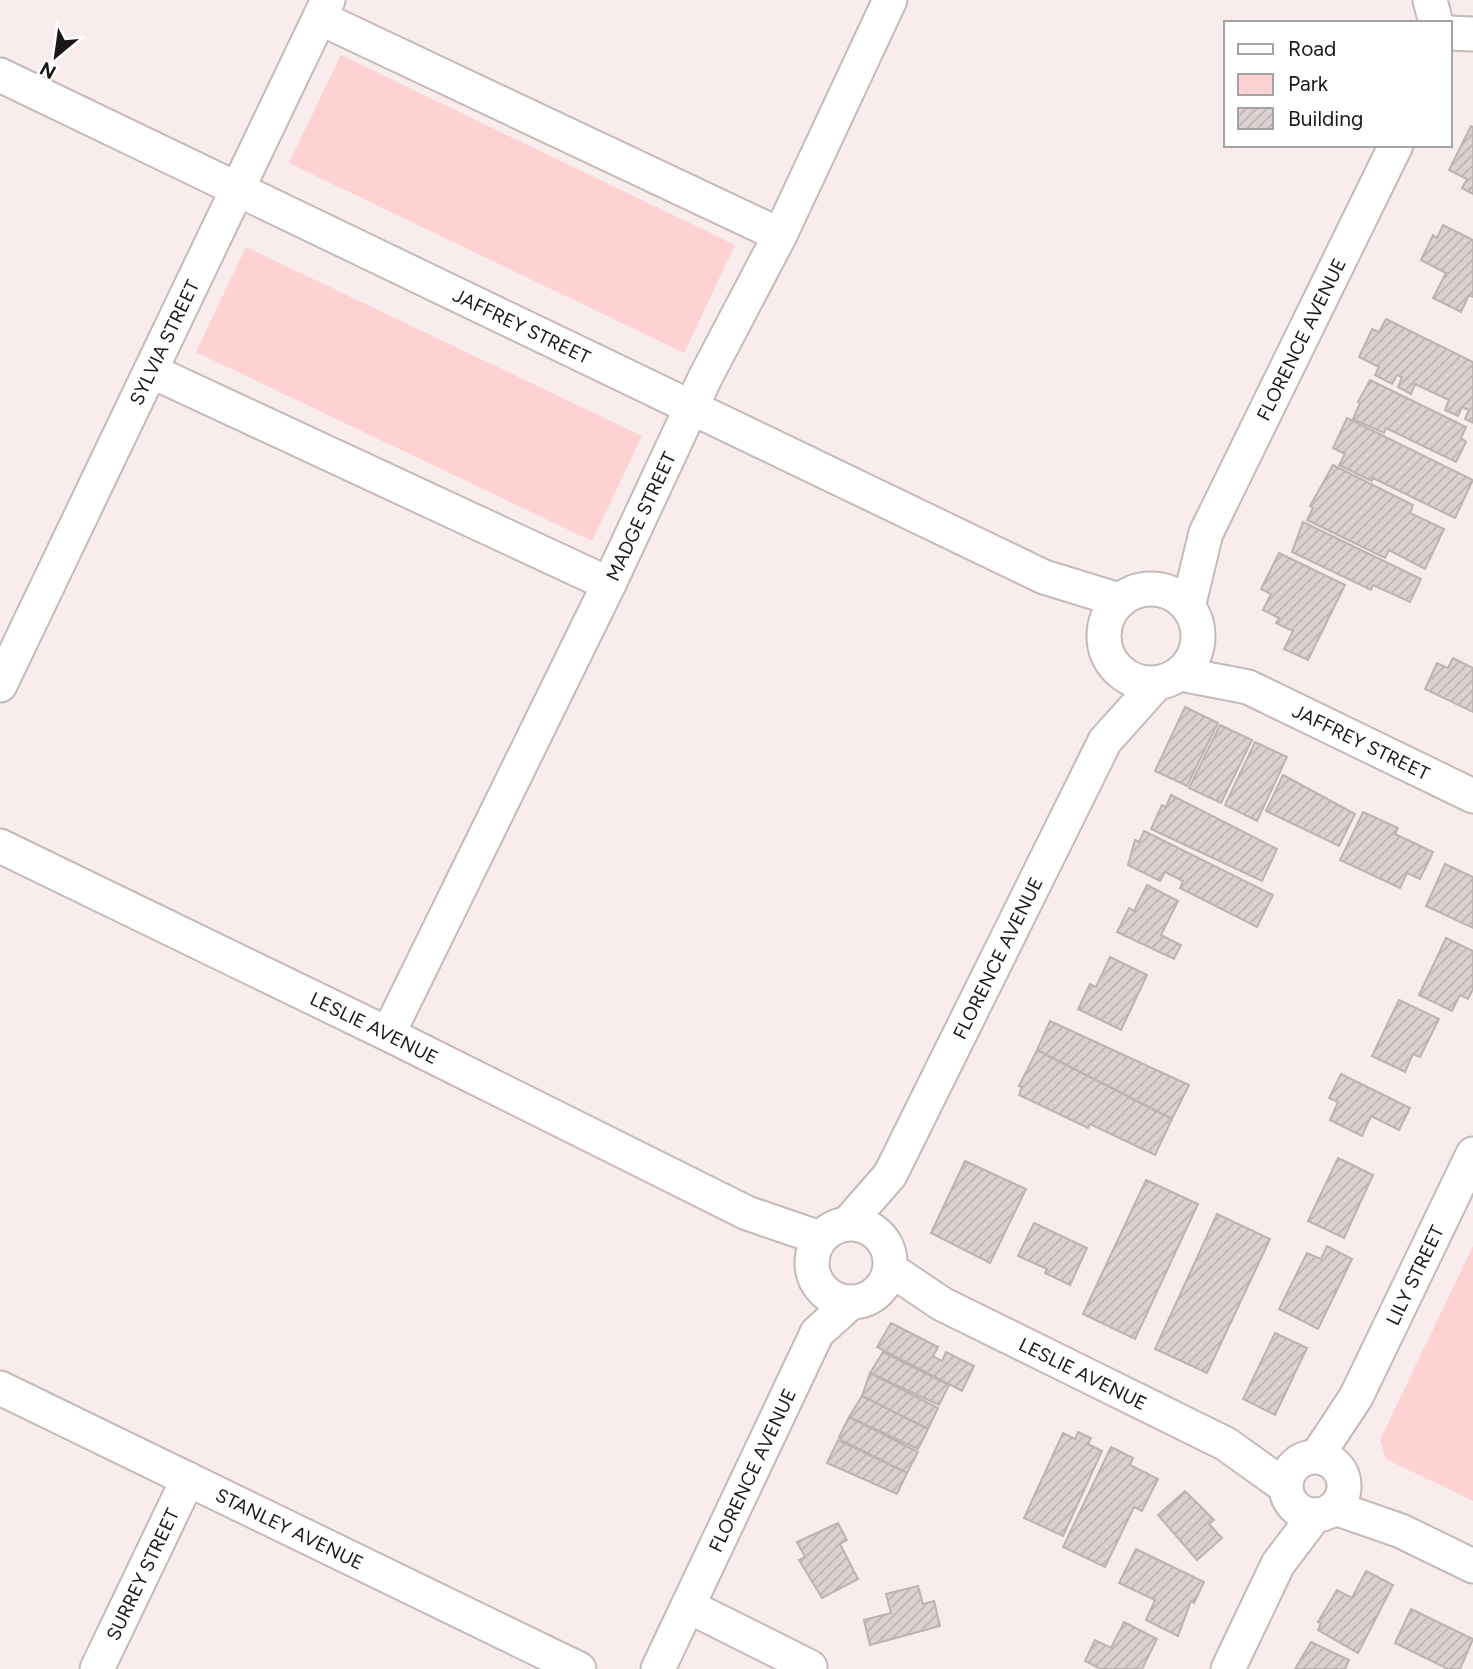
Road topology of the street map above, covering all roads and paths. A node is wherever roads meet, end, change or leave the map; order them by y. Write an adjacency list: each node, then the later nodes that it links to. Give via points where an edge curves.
1 (890, 0): 6 (street, MADGE STREET)
2 (324, 9): 5 (street, SYLVIA STREET); 6 (street)
3 (0, 75): 5 (street, JAFFREY STREET)
4 (1395, 147): 9 (street, FLORENCE AVENUE)
5 (239, 189): 7 (street, SYLVIA STREET); 8 (street, JAFFREY STREET)
6 (780, 235): 8 (street, MADGE STREET)
7 (151, 371): 11 (street); 18 (street, SYLVIA STREET)
8 (690, 409): 10 (street, JAFFREY STREET); 11 (street, MADGE STREET)
9 (1206, 533): 12 (street, FLORENCE AVENUE); 14 (street, FLORENCE AVENUE)
10 (1044, 577): 13 (street, JAFFREY STREET); 16 (street, JAFFREY STREET)
11 (608, 584): 23 (street, MADGE STREET)
12 (1155, 589): 13 (street, via 1135,591); 14 (street, via 1174,594)
13 (1119, 600): 16 (street, via 1106,618)
14 (1188, 607): 15 (street)
15 (1199, 640): 17 (street, via 1193,659); 19 (street, JAFFREY STREET)
16 (1107, 653): 17 (street, via 1132,681); 20 (street, FLORENCE AVENUE)
17 (1169, 679): 19 (street, JAFFREY STREET); 20 (street, FLORENCE AVENUE)
18 (0, 685)
19 (1248, 687): 21 (street, JAFFREY STREET)
20 (1105, 741): 25 (street, FLORENCE AVENUE)
21 (1473, 796)
22 (0, 846): 23 (street, LESLIE AVENUE)
23 (388, 1034): 26 (street, LESLIE AVENUE)
24 (1473, 1154): 31 (street, LILY STREET)
25 (890, 1175): 26 (street, FLORENCE AVENUE); 27 (street, FLORENCE AVENUE)
26 (824, 1254): 27 (street, via 833,1299); 27 (street, via 867,1227); 28 (street, FLORENCE AVENUE)
27 (873, 1277): 28 (street, FLORENCE AVENUE); 31 (street, LESLIE AVENUE, via 943,1304)
28 (817, 1333): 33 (street, FLORENCE AVENUE)
29 (0, 1388): 30 (street, STANLEY AVENUE)
30 (188, 1479): 35 (street, SURREY STREET); 36 (street, STANLEY AVENUE)
31 (1315, 1486): 32 (street, LESLIE AVENUE); 38 (street, LILY STREET)
32 (1473, 1566)
33 (688, 1606): 34 (street); 37 (street, FLORENCE AVENUE)
34 (810, 1667)
35 (97, 1669)
36 (579, 1669)
37 (658, 1669)
38 (1228, 1669)

